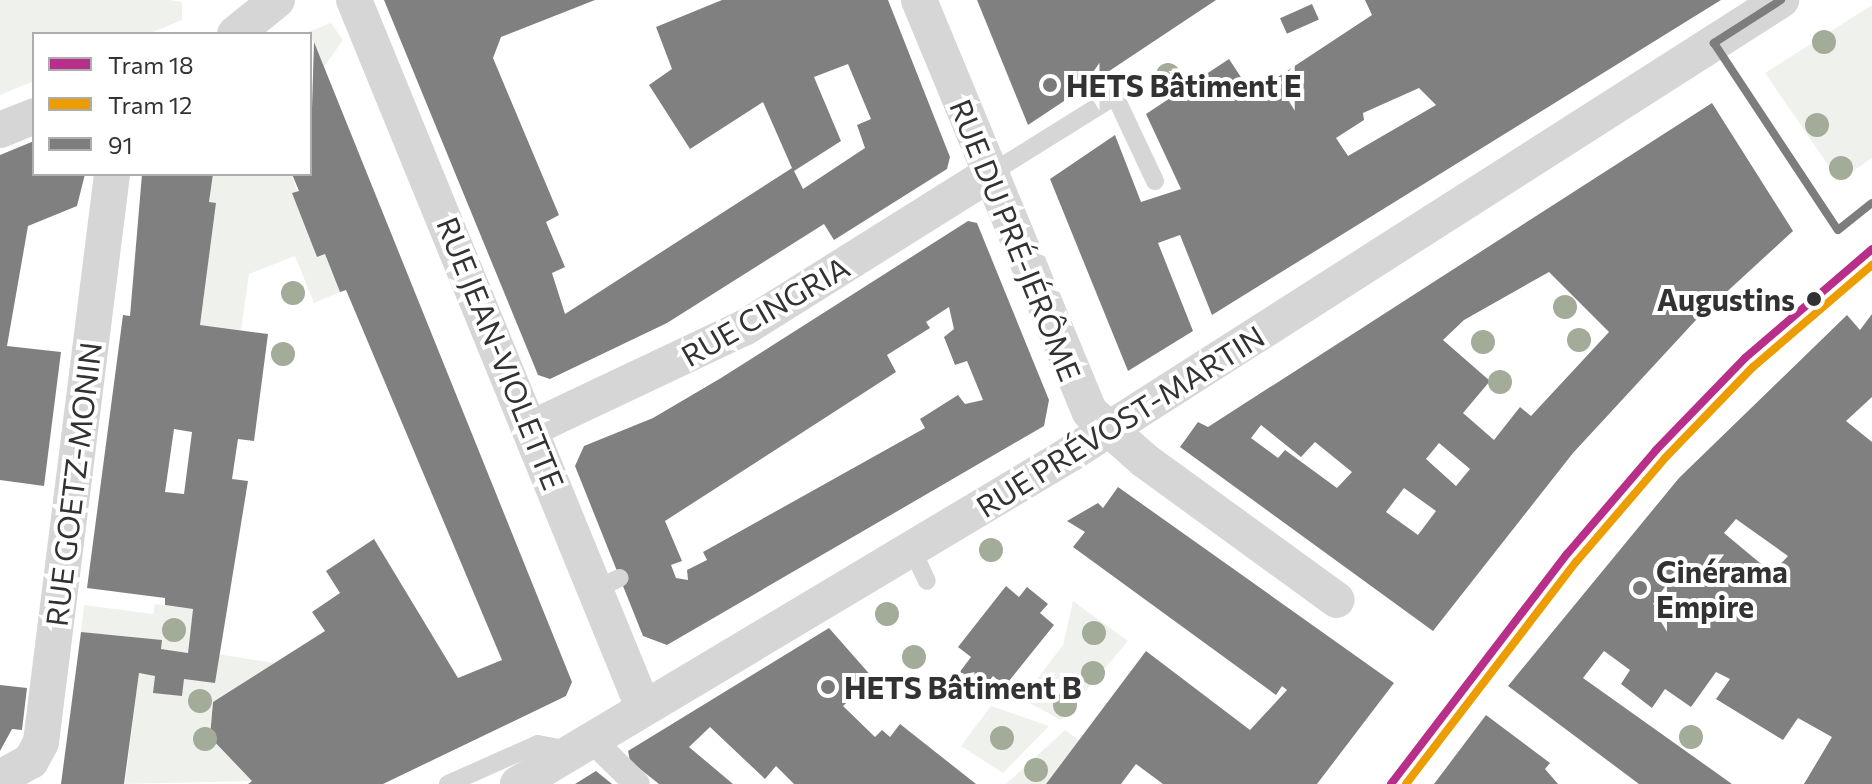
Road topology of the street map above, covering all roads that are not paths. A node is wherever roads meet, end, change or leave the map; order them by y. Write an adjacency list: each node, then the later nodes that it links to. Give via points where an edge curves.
1 (277, 0): 5 (street)
2 (354, 0): 11 (street, RUE JEAN-VIOLETTE)
3 (919, 0): 8 (street, RUE DU PRÉ-JÉRÔME)
4 (1781, 0): 12 (street, RUE PRÉVOST-MARTIN)
5 (237, 32)
6 (32, 117): 7 (street)
7 (0, 130)
8 (988, 175): 10 (lane, via 1115,96); 11 (street, RUE CINGRIA, via 744,328); 12 (street, RUE DU PRÉ-JÉRÔME, via 1079,394)
9 (112, 176): 18 (street, RUE GOETZ-MONIN, via 41,742)
10 (1155, 181)
11 (532, 428): 16 (street, RUE JEAN-VIOLETTE, via 608,584)
12 (1107, 431): 13 (street, RUE PRÉVOST-MARTIN); 15 (street, RUE DU PRÉ-JÉRÔME)
13 (912, 549): 14 (lane); 16 (street, RUE PRÉVOST-MARTIN)
14 (927, 581)
15 (1337, 600)
16 (643, 707): 17 (street, RUE PRÉVOST-MARTIN)
17 (581, 745): 19 (lane, via 538,744); 20 (street, RUE PRÉVOST-MARTIN); 21 (street)
18 (19, 776)
19 (448, 784)
20 (518, 784)
21 (637, 784)

